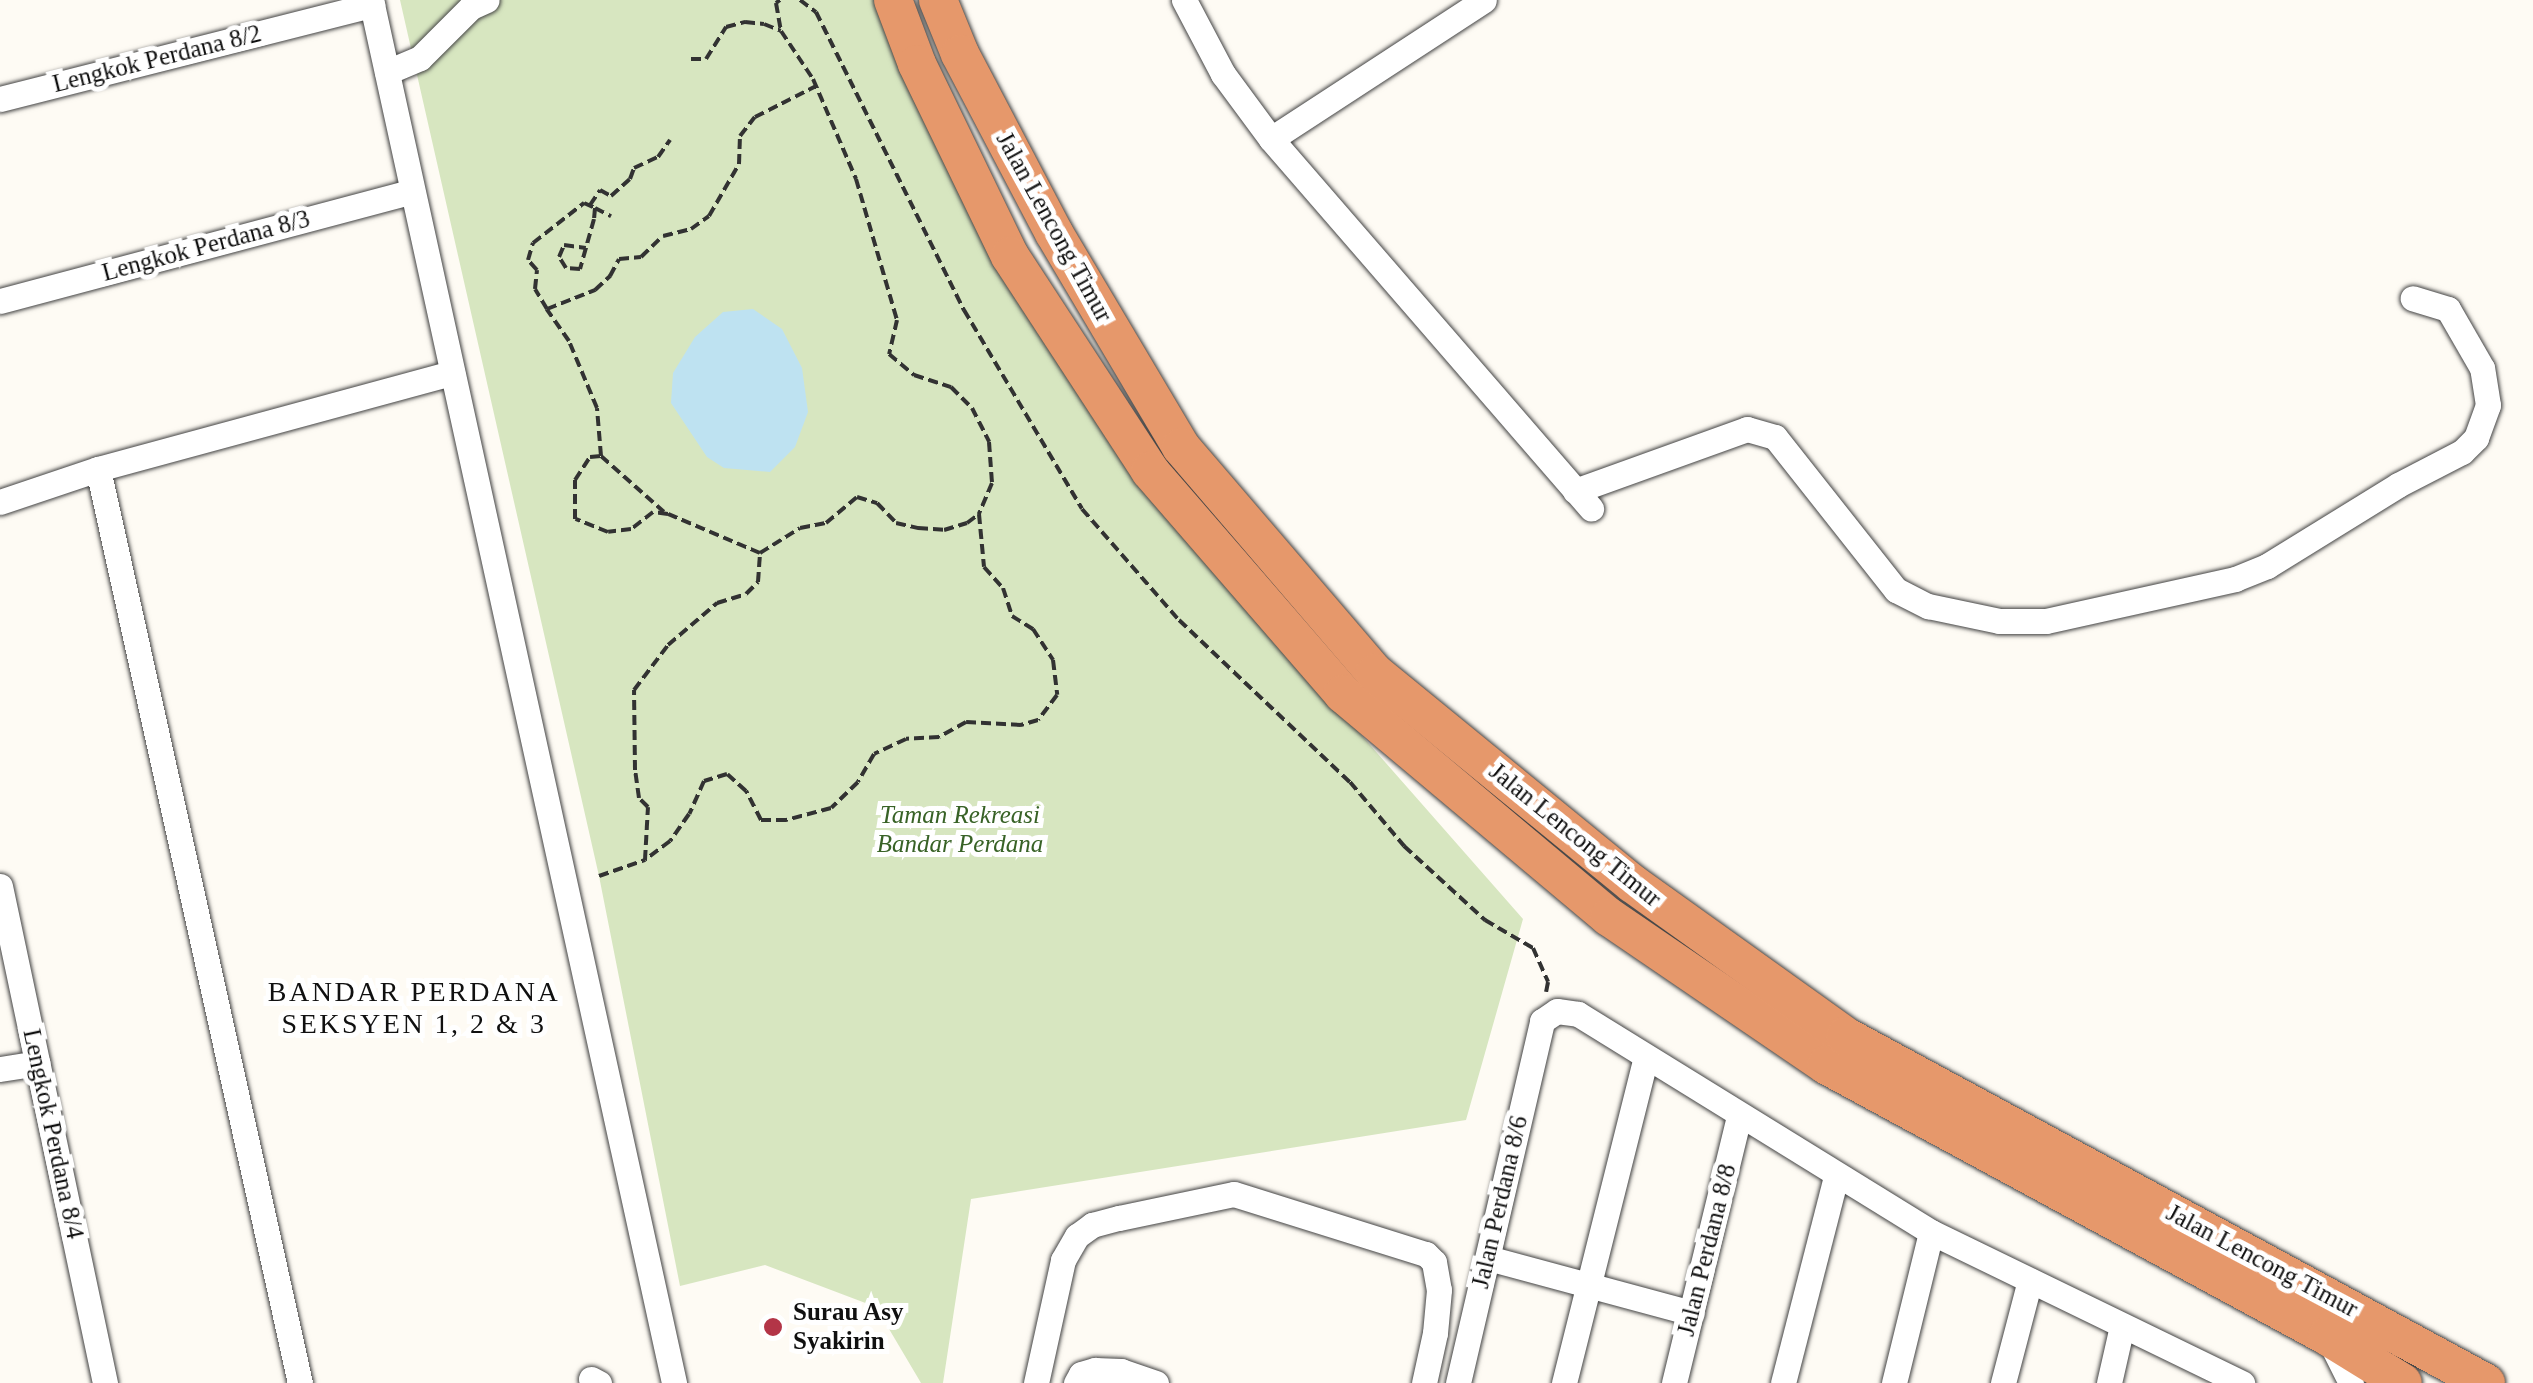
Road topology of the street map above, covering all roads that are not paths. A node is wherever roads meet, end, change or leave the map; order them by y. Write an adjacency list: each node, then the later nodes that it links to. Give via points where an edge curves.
1 (487, 0): 7 (street, via 471,6 420,58)
2 (893, 0): 28 (highway, Jalan Lencong Timur, via 1010,256 1150,471 1342,694 1609,916 1826,1065)
3 (938, 0): 47 (highway, Jalan Lencong Timur, via 1054,234 1181,447 1375,673 1633,884 1845,1036)
4 (1184, 0): 9 (street, via 1224,74)
5 (1484, 0): 9 (street)
6 (372, 2): 7 (street); 8 (street, Lengkok Perdana 8/2)
7 (386, 72): 10 (street)
8 (0, 99)
9 (1271, 140): 11 (street, via 1583,500 1748,429 1775,437 1896,590 1928,606 1999,621 2046,621 2235,579 2462,452 2476,438 2488,405 2482,368 2448,309)
10 (412, 191): 12 (street, Lengkok Perdana 8/3); 13 (street)
11 (2413, 298)
12 (0, 301)
13 (452, 373): 14 (street); 32 (street)
14 (98, 468): 15 (street); 31 (street)
15 (0, 502)
16 (0, 886): 18 (street, Lengkok Perdana 8/4)
17 (1646, 1056): 20 (street); 23 (street, Jalan Perdana 8/6, via 1578,1014 1557,1011 1542,1021); 25 (street)
18 (38, 1063): 19 (street); 30 (street, Lengkok Perdana 8/4)
19 (0, 1069)
20 (1739, 1116): 21 (street); 26 (street, Jalan Perdana 8/8)
21 (1836, 1176): 22 (street); 40 (street)
22 (1932, 1232): 24 (street); 41 (street)
23 (1488, 1258): 25 (street); 37 (street, Jalan Perdana 8/6)
24 (2030, 1280): 27 (street); 42 (street)
25 (1588, 1283): 26 (street); 38 (street)
26 (1692, 1312): 39 (street, Jalan Perdana 8/8)
27 (2122, 1326): 29 (street); 43 (street)
28 (2327, 1336): 45 (street); 46 (highway, Jalan Lencong Timur)
29 (2216, 1377): 44 (street)
30 (105, 1383)
31 (300, 1383)
32 (674, 1383)
33 (1036, 1383): 36 (street, via 1064,1260 1077,1236 1118,1218 1234,1194 1426,1254 1434,1262 1438,1290)
34 (1076, 1383): 35 (street, via 1095,1370)
35 (1156, 1383)
36 (1424, 1383)
37 (1458, 1383)
38 (1564, 1383)
39 (1674, 1383)
40 (1783, 1383)
41 (1894, 1383)
42 (2003, 1383)
43 (2109, 1383)
44 (2242, 1383)
45 (2351, 1383)
46 (2403, 1383)
47 (2486, 1383)

